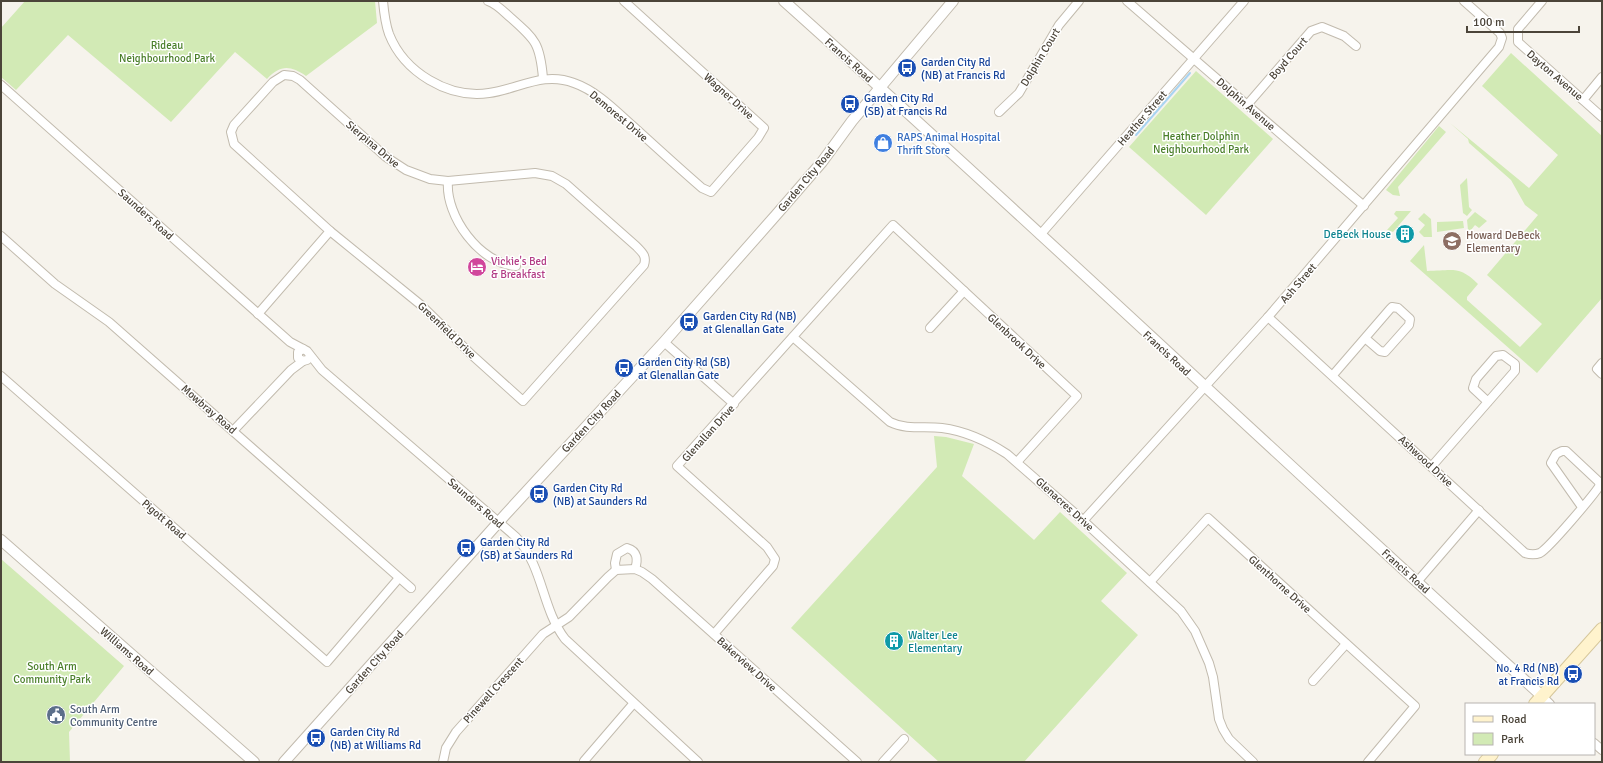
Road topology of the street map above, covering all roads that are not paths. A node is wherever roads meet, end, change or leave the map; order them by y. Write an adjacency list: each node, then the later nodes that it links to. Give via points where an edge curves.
1 (383, 1): 14 (street, Demorest Drive, via 385,19 394,44 412,67 436,84 461,92 487,94)
2 (488, 1): 14 (street, via 534,39 541,58)
3 (624, 1): 23 (street, Wagner Drive, via 764,128 712,192)
4 (784, 1): 16 (street, Francis Road)
5 (953, 1): 16 (street, Garden City Road)
6 (1079, 1): 19 (street, Dolphin Court, via 1059,25 1019,93)
7 (1127, 1): 12 (street, Dolphin Avenue)
8 (1244, 1): 12 (street, Heather Street)
9 (1464, 1): 24 (street, Ash Street, via 1496,29 1502,38 1500,47)
10 (1542, 1): 17 (street, Dayton Avenue, via 1518,29 1517,38 1521,46)
11 (1356, 46): 18 (street, Boyd Court, via 1344,36 1322,27 1311,31)
12 (1194, 59): 18 (street, Dolphin Avenue); 27 (street, Heather Street)
13 (1602, 77): 17 (street)
14 (543, 78): 23 (street, Demorest Drive, via 573,82 594,93)
15 (1, 85): 32 (street, Saunders Road)
16 (881, 88): 27 (street, Francis Road); 37 (street, Garden City Road, via 852,121 822,162)
17 (1582, 100): 20 (street, Dayton Avenue)
18 (1247, 105): 24 (street, Dolphin Avenue)
19 (999, 112)
20 (1602, 117)
21 (231, 136): 22 (street, Sierpina Drive, via 234,125 273,82 289,74 300,80 396,164 422,176); 26 (street, Greenfield Drive, via 238,148)
22 (448, 181): 29 (street, Sierpina Drive, via 535,173 552,176 566,184 642,251); 30 (street, via 452,211 462,230 494,259 506,265)
23 (702, 188)
24 (1364, 206): 33 (street, Ash Street)
25 (893, 225): 31 (street, Glenbrook Drive); 35 (street, Glenallan Drive)
26 (330, 231): 29 (street, Greenfield Drive, via 414,298 523,401); 32 (street)
27 (1040, 235): 43 (street, Francis Road)
28 (1, 236): 46 (street, Mowbray Road, via 55,284 109,322)
29 (646, 260)
30 (516, 266)
31 (964, 291): 34 (street); 47 (street, Glenbrook Drive, via 1077,396)
32 (258, 314): 38 (street, Saunders Road)
33 (1268, 317): 41 (street, Ashwood Drive); 43 (street, Ash Street)
34 (930, 328)
35 (793, 337): 45 (street, Glenallan Drive); 47 (street, Glenacres Drive, via 890,422 902,426 944,428 967,434 988,442)
36 (1365, 338): 36 (street, via 1394,306 1410,320 1409,325 1385,352 1380,351); 41 (street)
37 (664, 342): 45 (street); 52 (street, Garden City Road)
38 (302, 356): 46 (street); 52 (street, Saunders Road, via 322,370)
39 (1602, 363): 40 (street, via 1597,369)
40 (1602, 374)
41 (1333, 375): 48 (street, Ashwood Drive)
42 (1, 376): 56 (street, Pigott Road, via 327,662)
43 (1206, 388): 51 (street, Ash Street); 58 (street, Francis Road)
44 (1488, 402): 44 (street, via 1515,369 1514,364 1501,354 1496,356 1473,385 1476,392); 48 (street)
45 (734, 404): 62 (street, Glenallan Drive, via 677,466 767,547 775,561 772,568)
46 (233, 431): 56 (street, Mowbray Road)
47 (1018, 461): 51 (street, Glenacres Drive)
48 (1432, 466): 50 (street, Ashwood Drive)
49 (1582, 507): 49 (street, Ashwood Drive, via 1599,488 1600,483 1562,451 1556,454 1551,463); 50 (street, Ashwood Drive, via 1545,549 1534,555 1525,553)
50 (1479, 510): 58 (street)
51 (1083, 521): 57 (street, Glenacres Drive)
52 (499, 523): 60 (street, Saunders Road, via 520,542 532,559); 70 (street, Garden City Road)
53 (1, 540): 69 (street, Williams Road)
54 (616, 570): 55 (street, Bakerview Drive); 55 (street, via 616,554 627,548 636,555); 60 (street, via 569,617)
55 (635, 570): 62 (street, Bakerview Drive, via 652,579)
56 (399, 578): 59 (street, Mowbray Road)
57 (1150, 582): 63 (street, Glenthorne Drive, via 1208,518); 75 (street, Glenacres Drive, via 1195,631 1213,677 1219,719 1223,729 1229,739)
58 (1417, 582): 65 (street, Francis Road)
59 (411, 588)
60 (555, 625): 66 (street, Saunders Road, via 571,646); 71 (street, Pinewell Crescent, via 543,634 456,732 446,748)
61 (1602, 629): 65 (main road)
62 (714, 634): 73 (street, Bakerview Drive)
63 (1346, 644): 64 (street); 76 (street, Glenthorne Drive, via 1415,706)
64 (1313, 681)
65 (1542, 701)
66 (633, 704): 68 (street); 72 (street, Saunders Road)
67 (904, 739): 74 (street)
68 (584, 761)
69 (254, 762)
70 (284, 762)
71 (443, 762)
72 (698, 762)
73 (857, 762)
74 (883, 762)
75 (1253, 762)
76 (1368, 762)

